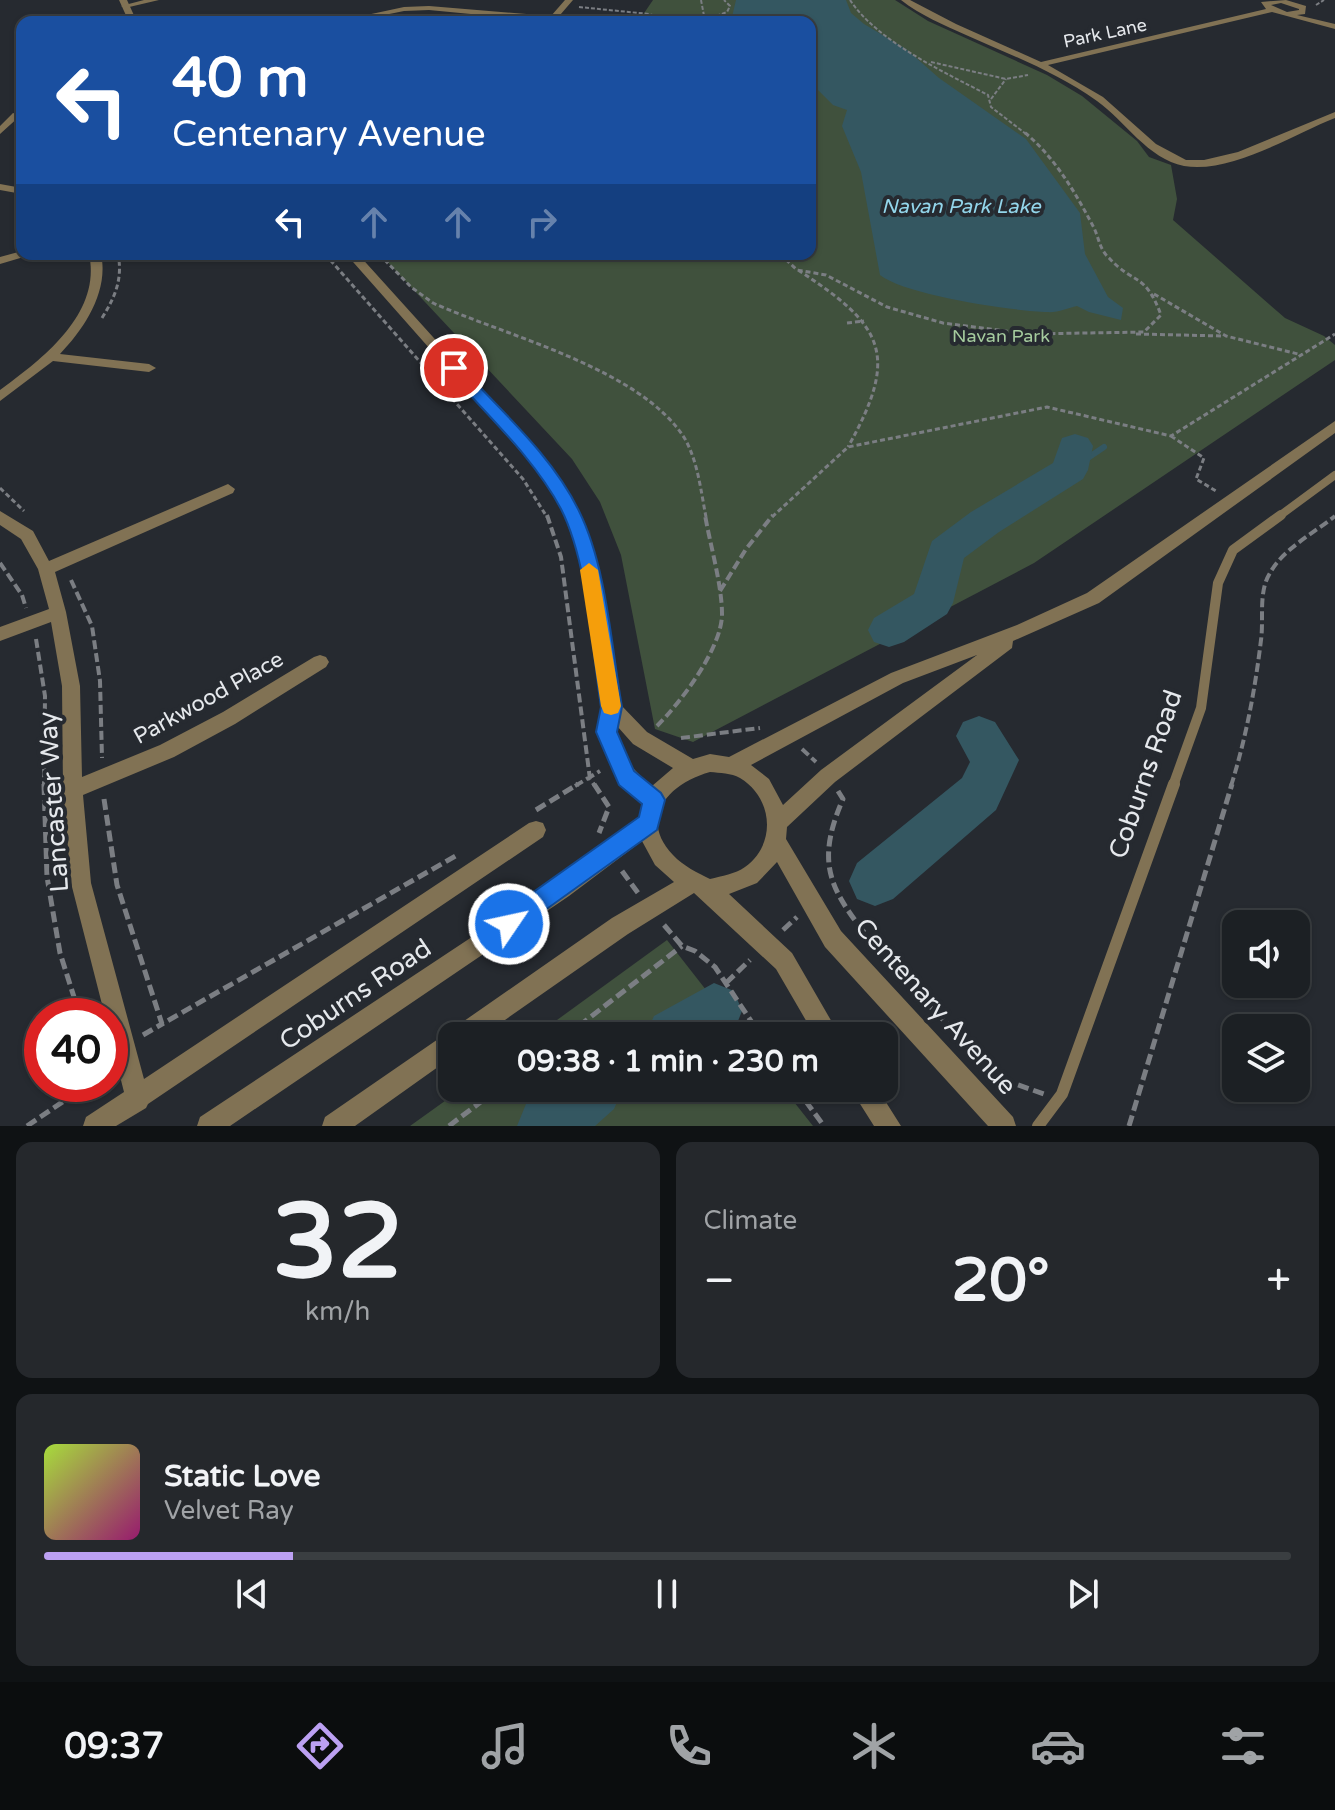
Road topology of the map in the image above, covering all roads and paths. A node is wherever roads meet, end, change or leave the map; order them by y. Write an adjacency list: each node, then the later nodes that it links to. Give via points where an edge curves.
1 (155, 0): 6 (street)
2 (724, 0): 15 (path, via 730,6)
3 (850, 0): 17 (path, via 860,17)
4 (905, 0): 18 (street)
5 (1324, 0): 10 (path)
6 (124, 3)
7 (566, 3): 14 (path)
8 (1269, 3): 9 (street); 11 (street); 18 (street, Park Lane)
9 (1299, 4): 11 (street, via 1302,12); 16 (street)
10 (1316, 5)
11 (1290, 13): 16 (street)
12 (368, 16): 13 (street, via 429,8)
13 (511, 16)
14 (656, 16)
15 (717, 16)
16 (1335, 24)
17 (929, 61): 20 (path); 21 (path)
18 (1038, 65): 19 (street)
19 (1051, 70): 20 (path); 23 (street, via 1099,98 1160,154 1189,163 1230,157)
20 (1006, 79): 21 (path)
21 (991, 99): 31 (path, via 991,107 1054,162 1111,261)
22 (16, 115): 24 (street)
23 (1335, 115)
24 (0, 131)
25 (96, 260): 38 (street, via 100,275 77,329)
26 (330, 260): 67 (path, via 523,479 546,513 561,557 590,779)
27 (357, 260): 59 (street, via 550,476 571,512 587,557)
28 (385, 260): 53 (path, via 429,301 618,382 668,418 689,453)
29 (786, 260): 30 (path)
30 (797, 270): 32 (path); 34 (path, via 814,269 867,298 921,318 1036,334)
31 (1153, 293): 34 (path, via 1161,315 1144,332); 36 (path)
32 (865, 321): 33 (path); 43 (path, via 881,363 878,388)
33 (847, 323)
34 (1129, 333): 36 (path)
35 (1335, 334): 37 (path)
36 (1226, 336): 37 (path)
37 (1302, 355): 42 (path)
38 (53, 357): 39 (street); 40 (street)
39 (149, 368)
40 (0, 397)
41 (1335, 426): 47 (street)
42 (1171, 436): 43 (path, via 1047,407); 47 (path, via 1204,458 1196,479)
43 (848, 447): 53 (path, via 777,510)
44 (1335, 475): 85 (lane, Coburns Road, via 1233,550 1218,583 1201,708 1062,1094)
45 (0, 488): 50 (path)
46 (228, 489): 52 (street)
47 (1233, 501): 56 (street, via 1093,598)
48 (1335, 516): 95 (path, via 1287,553 1264,584 1249,727)
49 (0, 517): 52 (street, Lancaster Way, via 27,535)
50 (33, 519)
51 (0, 563): 55 (path, via 22,595)
52 (55, 565): 54 (street, Lancaster Way); 63 (path, via 92,626)
53 (718, 593): 60 (path, via 722,618 703,665 667,718)
54 (58, 612): 55 (street); 64 (street, Lancaster Way, via 71,686)
55 (31, 622): 57 (street); 74 (path, via 45,696 47,877 60,953)
56 (1023, 630): 61 (street, via 897,678); 69 (street, via 828,776)
57 (0, 634)
58 (320, 662): 63 (street, Parkwood Place, via 167,751)
59 (611, 707): 60 (street); 65 (street, via 607,732 616,758 627,778)
60 (640, 738): 62 (street)
61 (731, 766): 62 (street); 69 (street, via 764,787 774,803)
62 (689, 767): 65 (street, via 674,775)
63 (103, 777): 64 (street, Parkwood Place); 70 (path, via 115,867 162,1024)
64 (73, 790): 80 (street, Lancaster Way, via 81,883)
65 (654, 800): 68 (street)
66 (833, 817): 72 (path, via 824,860 831,886)
67 (535, 820): 80 (street, Coburns Road)
68 (649, 823): 71 (street, via 662,858); 89 (street, Coburns Road, via 562,889)
69 (778, 832): 71 (street, via 768,860 753,874); 93 (street, Centenary Avenue, via 833,939)
70 (466, 850)
71 (702, 886): 75 (street, via 648,907); 78 (street, via 784,961)
72 (887, 963)
73 (908, 984): 85 (path, via 1001,1079 1046,1094)
74 (74, 998)
75 (482, 1022)
76 (584, 1022): 77 (path, via 682,946 715,967)
77 (751, 1022)
78 (820, 1022)
79 (438, 1053): 90 (street)
80 (138, 1100): 88 (street, Coburns Road)
81 (62, 1102): 87 (path)
82 (481, 1102): 91 (path)
83 (806, 1102): 92 (path)
84 (871, 1102): 86 (street)
85 (1054, 1104): 94 (lane, Coburns Road)
86 (885, 1125)
87 (27, 1126)
88 (95, 1126)
89 (209, 1126)
90 (334, 1126)
91 (449, 1126)
92 (824, 1126)
93 (1004, 1126)
94 (1038, 1126)
95 (1129, 1126)

